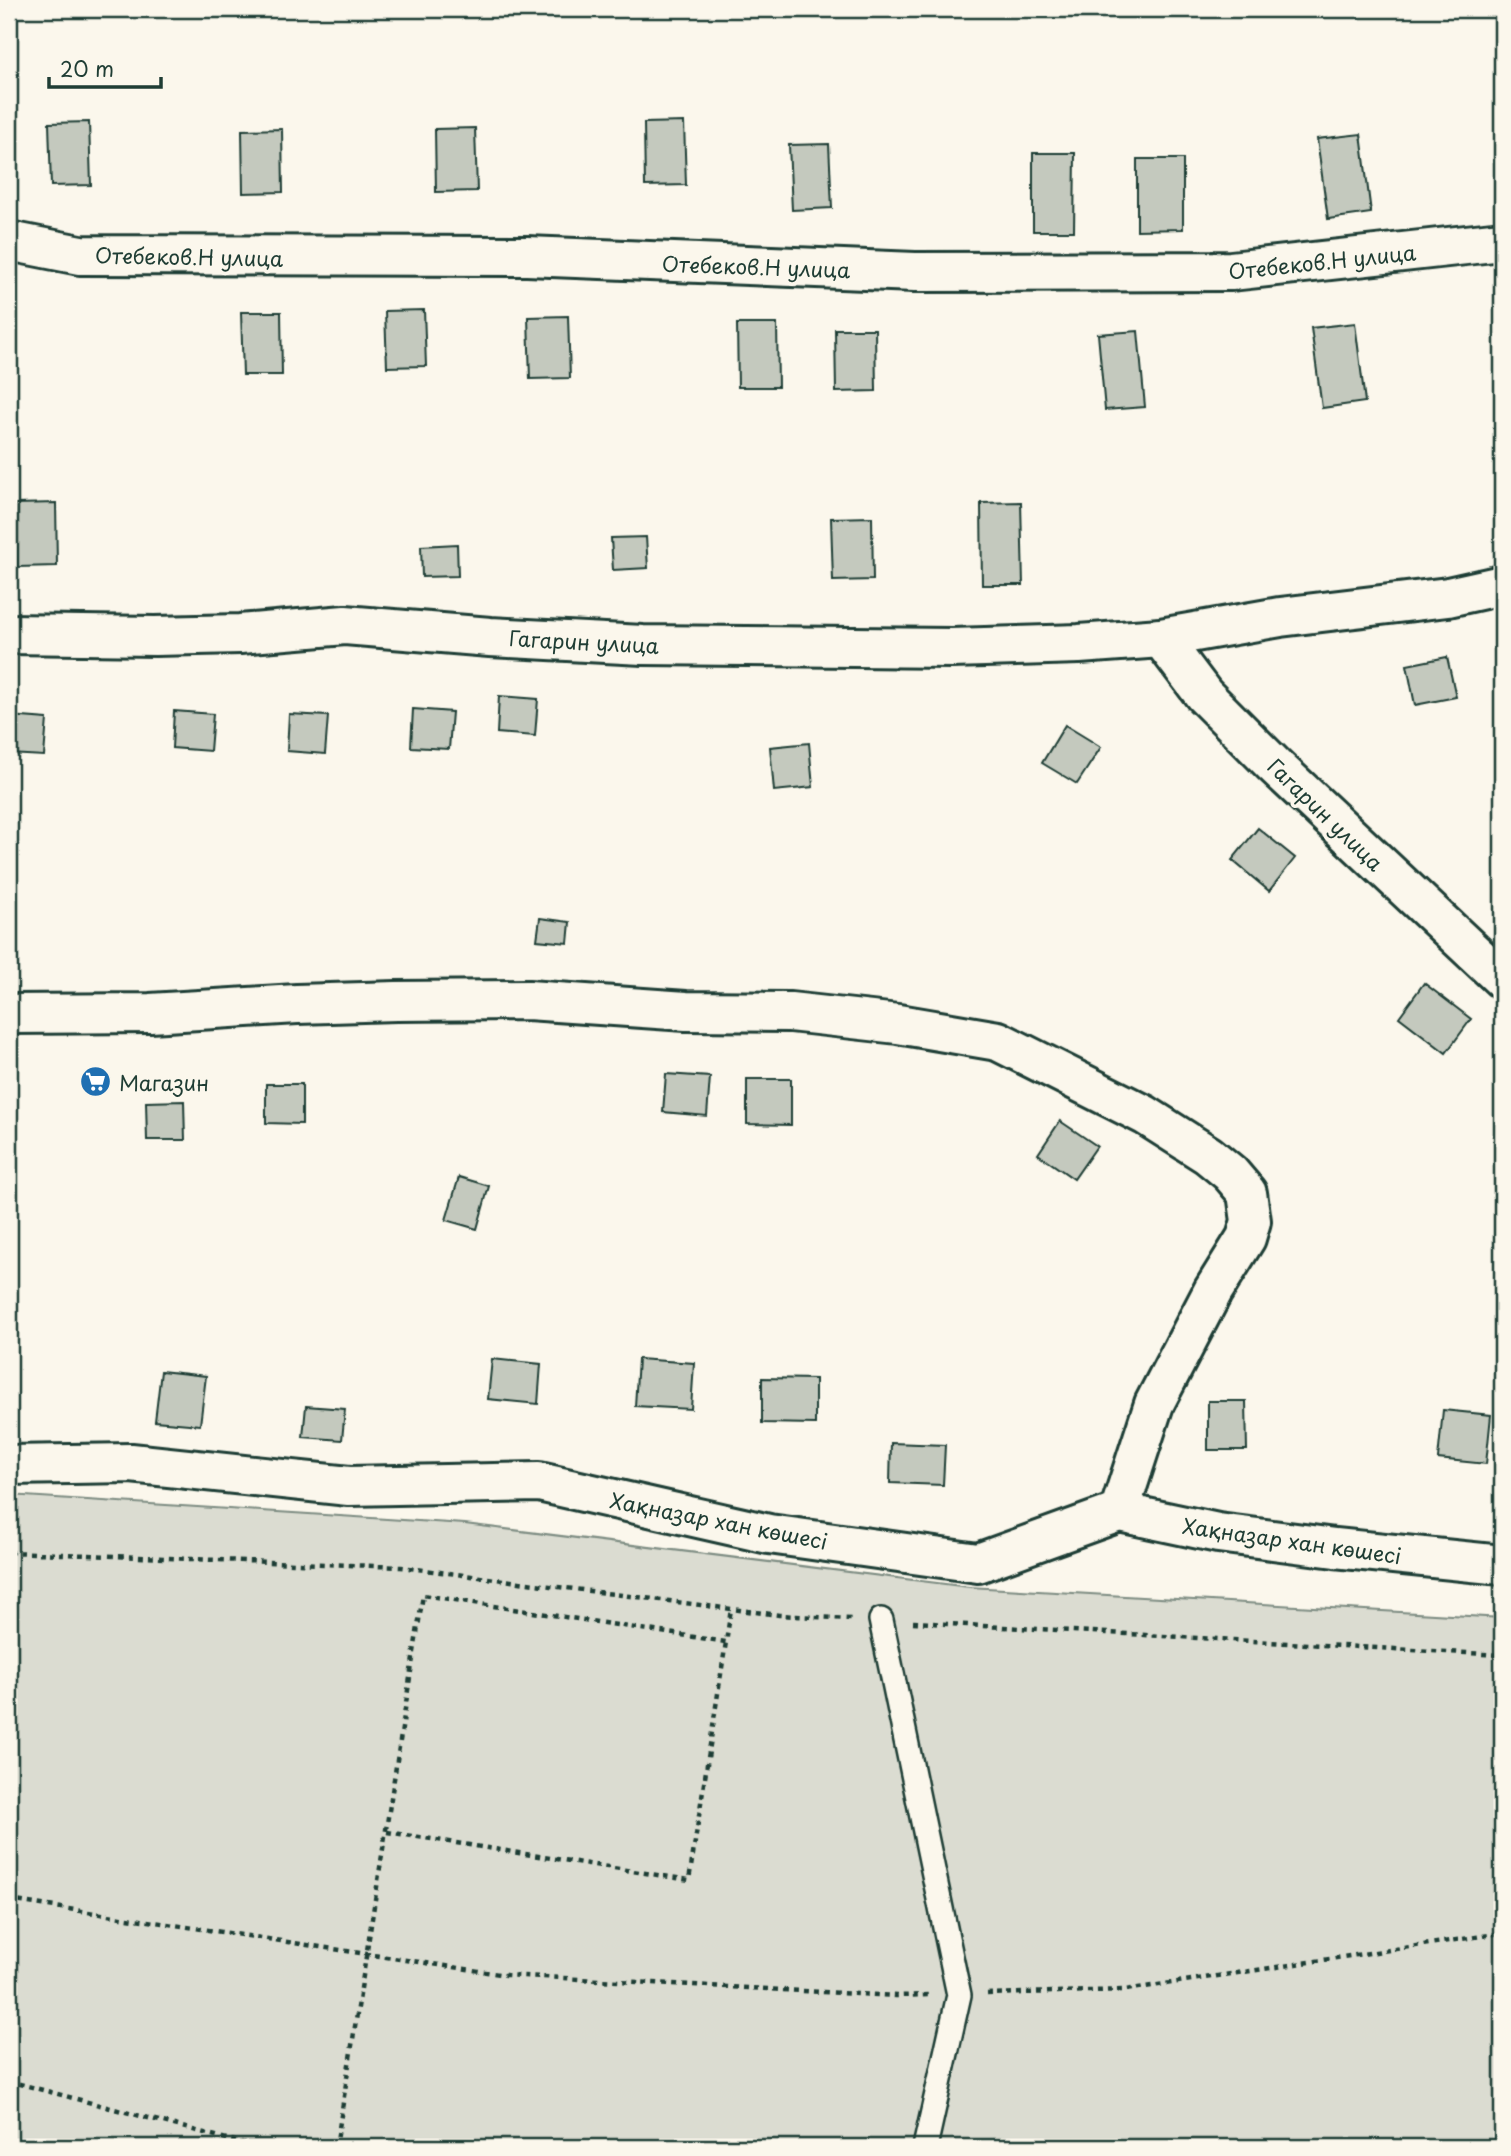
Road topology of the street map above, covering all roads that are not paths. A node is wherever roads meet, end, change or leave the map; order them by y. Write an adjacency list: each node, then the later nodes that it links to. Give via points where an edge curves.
1 (9, 241): 2 (street, Отебеков.Н улица, via 80,255 527,256 915,272 1231,271)
2 (1502, 241)
3 (1502, 585): 5 (street, Гагарин улица, via 1448,597 1280,617)
4 (9, 634): 5 (street, Гагарин улица, via 240,634 345,625 643,645 952,648)
5 (1161, 638): 6 (street, Гагарин улица, via 1213,704)
6 (1502, 979)
7 (9, 1014): 9 (street, via 528,1000 686,1011 790,1012 998,1041 1145,1115 1208,1155 1247,1193 1251,1221 1246,1238 1154,1404)
8 (9, 1465): 9 (street, Хақназар хан көшесі, via 131,1463 349,1486 539,1482 769,1534 978,1563)
9 (1119, 1512): 10 (street, Хақназар хан көшесі, via 1219,1533)
10 (1502, 1565)
11 (881, 1620): 12 (lane, via 959,1995)
12 (925, 2147)

